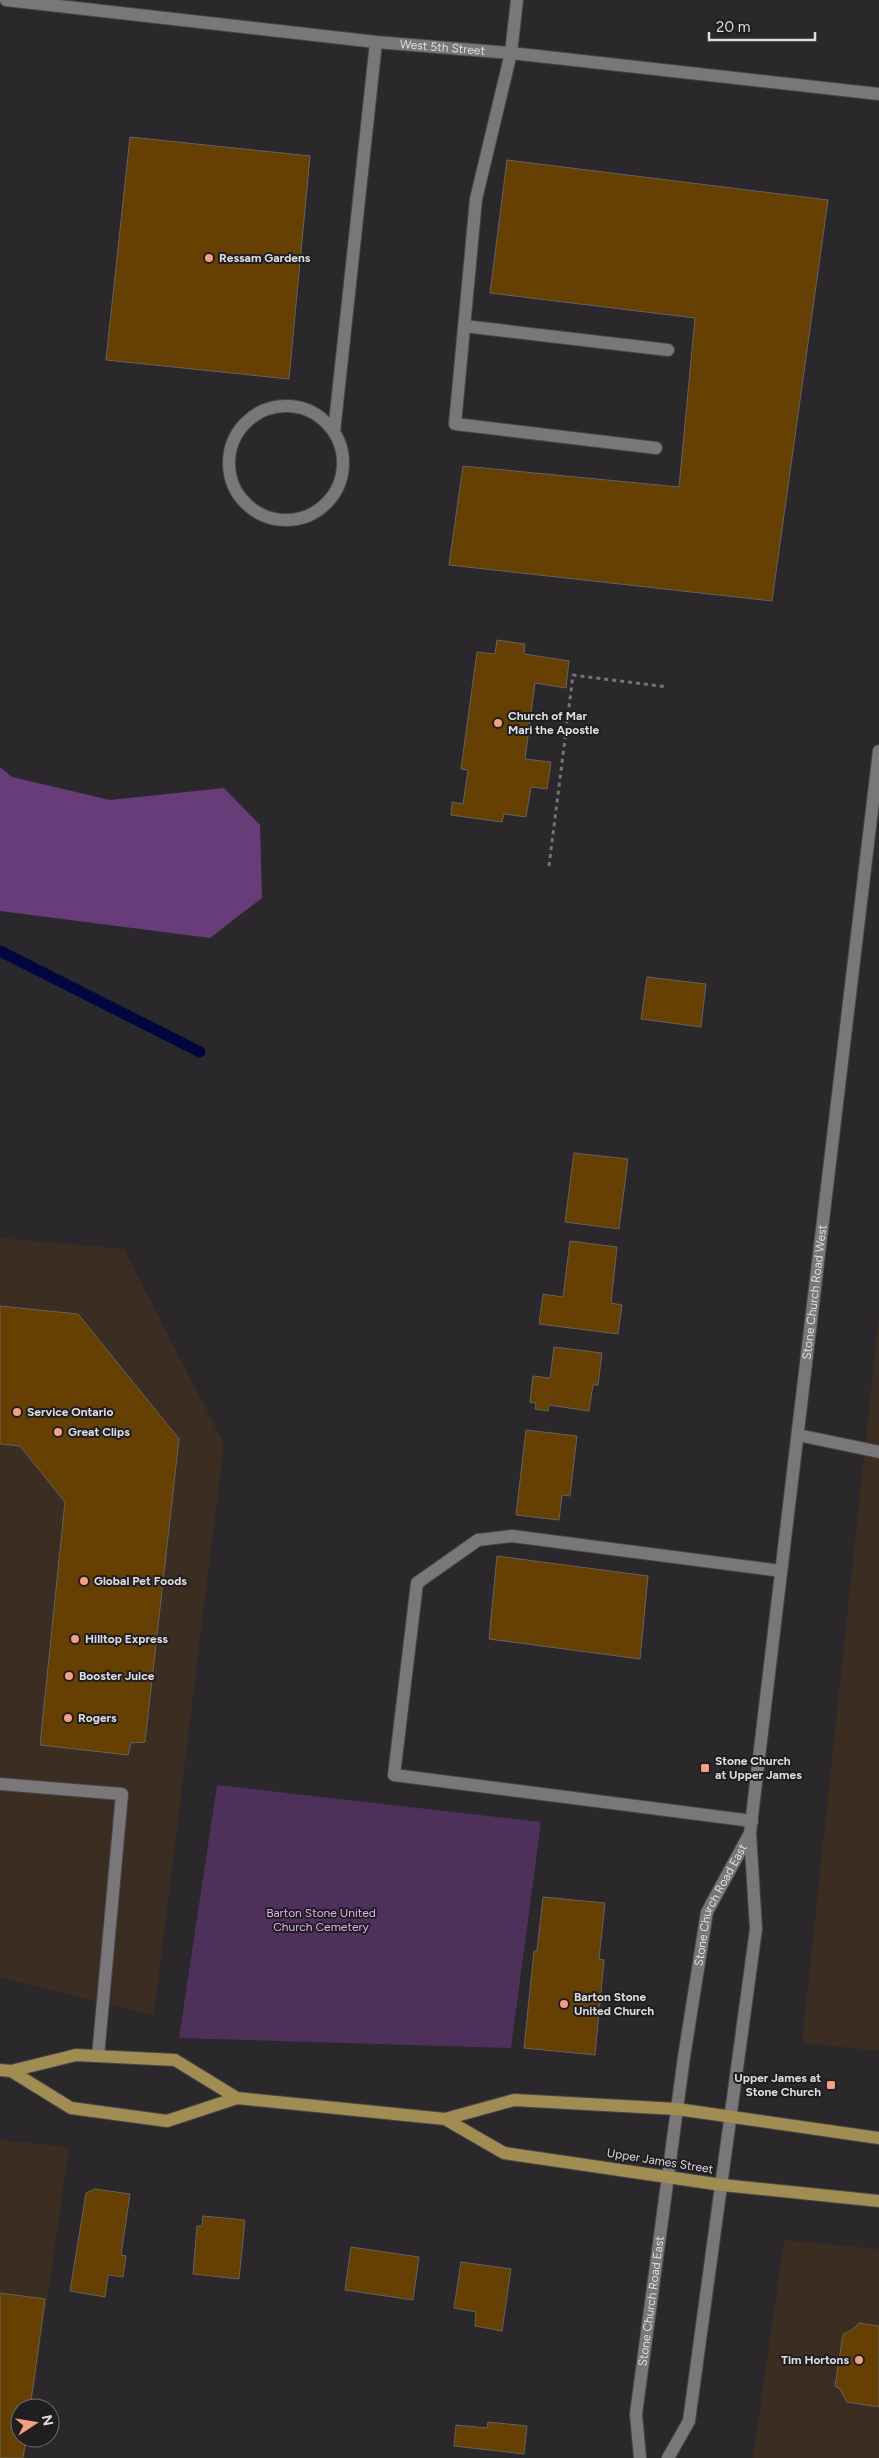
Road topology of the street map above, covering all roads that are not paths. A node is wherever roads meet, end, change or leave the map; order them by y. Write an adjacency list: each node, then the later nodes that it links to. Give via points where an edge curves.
1 (6, 0): 3 (main road, West 5th Street)
2 (517, 0): 4 (main road)
3 (376, 42): 4 (main road, West 5th Street); 8 (main road)
4 (511, 53): 5 (main road, West 5th Street); 6 (main road, via 476,199)
5 (879, 94)
6 (464, 326): 7 (main road); 9 (main road, via 455,424)
7 (668, 350)
8 (334, 432): 8 (main road, via 320,417 304,408 285,405 266,409 250,418 237,434 230,451 229,470 235,489 247,504 272,518 299,519 317,512 340,484 344,466 342,447)
9 (656, 448)
10 (879, 751): 11 (main road, Stone Church Road West)
11 (876, 797): 12 (main road, Stone Church Road West)
12 (798, 1435): 13 (main road); 14 (main road, Stone Church Road West)
13 (879, 1452)
14 (781, 1571): 16 (main road, Stone Church Road West); 16 (main road, via 512,1536 478,1540 417,1583 394,1775)
15 (0, 1784): 17 (main road, via 122,1794)
16 (751, 1827): 20 (main road, Stone Church Road East, via 707,1912); 21 (main road, Stone Church Road East, via 756,1928)
17 (98, 2056): 18 (main road, Upper James Street, via 76,2055); 19 (main road, Upper James Street, via 175,2060)
18 (6, 2071): 19 (main road, Upper James Street, via 71,2108 167,2121)
19 (237, 2098): 22 (main road, Upper James Street)
20 (677, 2110): 21 (main road, Upper James Street); 22 (main road, Upper James Street, via 514,2100); 24 (main road, Stone Church Road East)
21 (731, 2116): 23 (main road, Upper James Street); 25 (main road, Stone Church Road East)
22 (445, 2119): 24 (main road, Upper James Street, via 504,2153)
23 (879, 2138)
24 (668, 2176): 25 (main road, Upper James Street); 27 (main road, Stone Church Road East, via 636,2414)
25 (722, 2185): 26 (main road, Upper James Street); 28 (main road, Stone Church Road East, via 689,2421)
26 (879, 2201)
27 (640, 2458)
28 (668, 2458)

